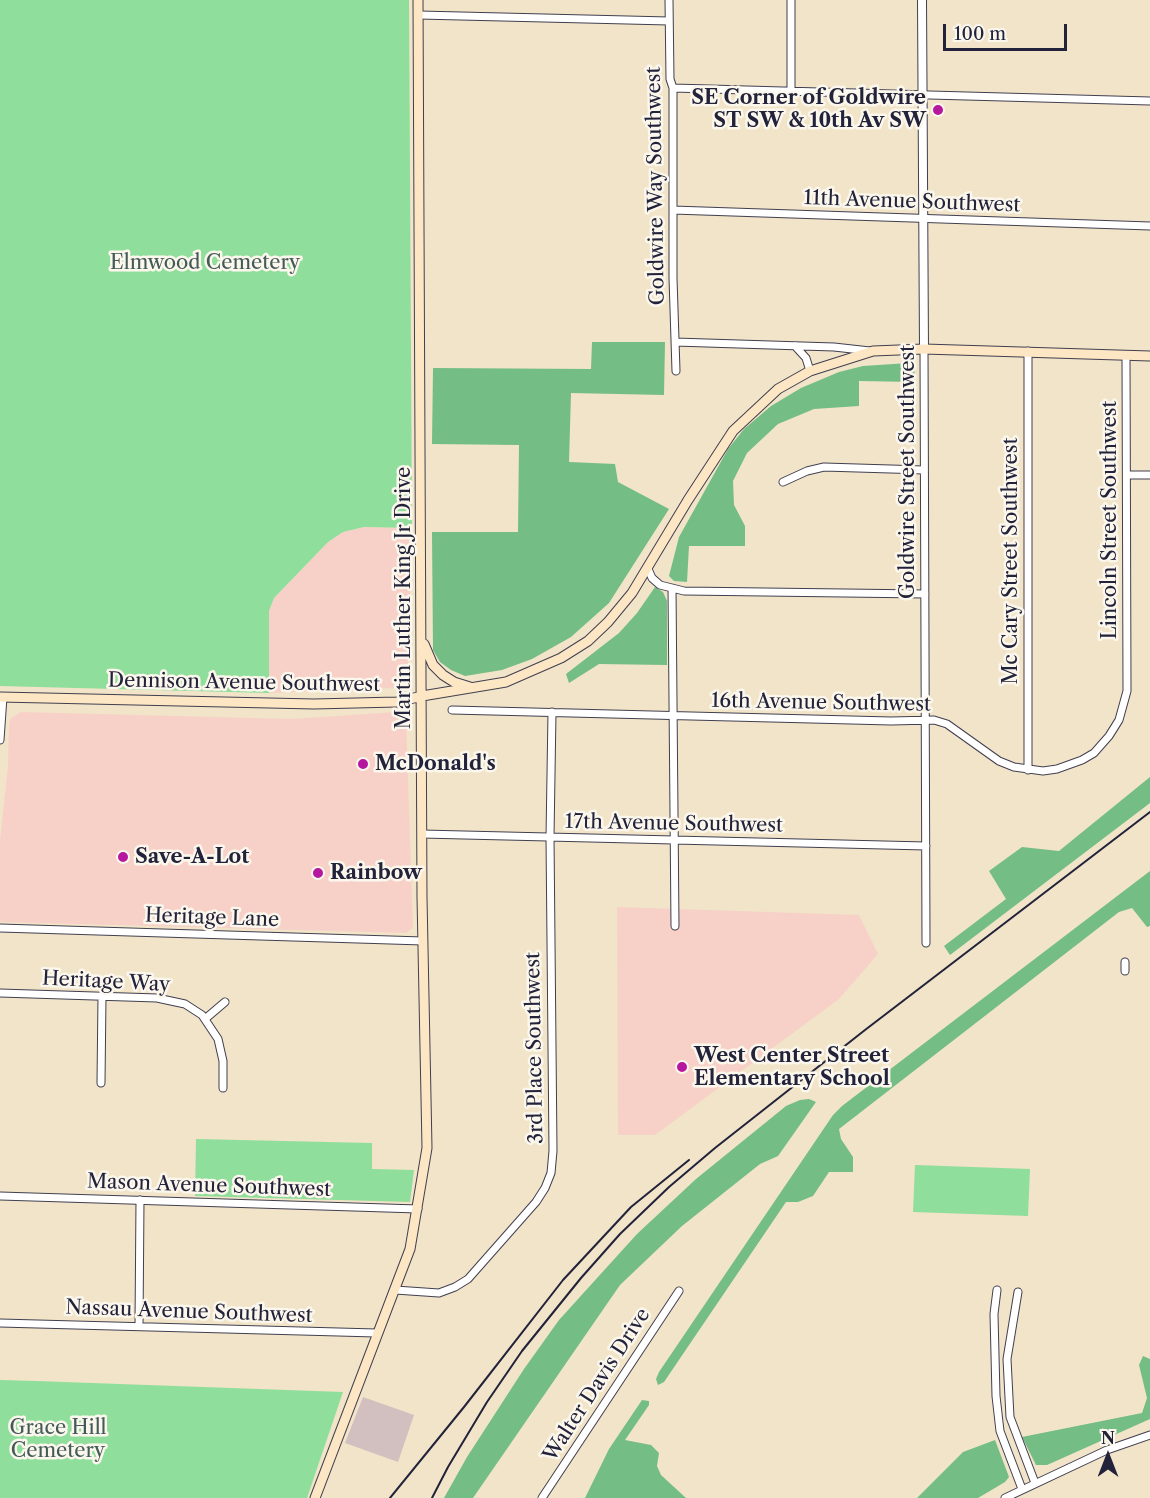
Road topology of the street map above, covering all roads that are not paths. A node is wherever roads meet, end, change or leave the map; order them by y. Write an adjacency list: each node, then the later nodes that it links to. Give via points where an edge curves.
1 (418, 0): 5 (main road, Martin Luther King Jr Drive)
2 (669, 0): 6 (street, Goldwire Way Southwest)
3 (791, 0): 8 (street)
4 (922, 0): 9 (street, Goldwire Street Southwest)
5 (419, 15): 6 (street); 30 (main road, Martin Luther King Jr Drive)
6 (669, 21): 7 (street, Goldwire Way Southwest)
7 (673, 88): 8 (street); 11 (street, Goldwire Way Southwest)
8 (791, 92): 9 (street)
9 (922, 96): 10 (street); 12 (street, Goldwire Street Southwest)
10 (1150, 102)
11 (673, 210): 12 (street, 11th Avenue Southwest); 14 (street, Goldwire Way Southwest)
12 (923, 218): 13 (street, 11th Avenue Southwest); 16 (street, Goldwire Street Southwest)
13 (1150, 226)
14 (675, 342): 15 (street); 21 (street, Goldwire Way Southwest)
15 (795, 346): 17 (street); 22 (street, via 806,358)
16 (924, 349): 17 (main road, Dennison Avenue Southwest); 18 (main road, Dennison Avenue Southwest); 23 (street, Goldwire Street Southwest)
17 (873, 351): 22 (main road, Dennison Avenue Southwest)
18 (1028, 351): 19 (main road, Dennison Avenue Southwest); 40 (street, Mc Cary Street Southwest)
19 (1126, 355): 20 (main road, Dennison Avenue Southwest); 24 (street, Lincoln Street Southwest)
20 (1150, 356)
21 (676, 371)
22 (810, 371): 27 (main road, Dennison Avenue Southwest, via 778,389 734,431)
23 (924, 470): 26 (street, via 824,467); 29 (street, Goldwire Street Southwest)
24 (1127, 475): 25 (street); 31 (street, Lincoln Street Southwest)
25 (1150, 475)
26 (783, 482)
27 (648, 569): 28 (street, via 660,585); 32 (main road, Dennison Avenue Southwest, via 608,622 588,641 561,658 506,682)
28 (672, 588): 29 (street); 37 (street)
29 (925, 594): 38 (street, Goldwire Street Southwest)
30 (422, 637): 32 (main road, via 434,665 443,675); 33 (main road, Martin Luther King Jr Drive)
31 (1127, 684): 40 (street, 16th Avenue Southwest, via 1119,720 1094,753 1057,769)
32 (472, 688): 33 (main road, Dennison Avenue Southwest)
33 (422, 696): 34 (main road, Dennison Avenue Southwest, via 397,702 314,704); 41 (main road, Martin Luther King Jr Drive)
34 (1, 697): 39 (street)
35 (452, 710): 36 (street, 16th Avenue Southwest)
36 (552, 712): 37 (street, 16th Avenue Southwest); 42 (street, 3rd Place Southwest)
37 (673, 716): 38 (street, 16th Avenue Southwest); 43 (street)
38 (925, 721): 40 (street, 16th Avenue Southwest, via 947,724 999,761); 44 (street, Goldwire Street Southwest)
39 (0, 740)
40 (1028, 770)
41 (422, 834): 42 (street, 17th Avenue Southwest); 47 (main road, Martin Luther King Jr Drive)
42 (550, 837): 43 (street, 17th Avenue Southwest); 60 (street, 3rd Place Southwest, via 551,1173 536,1202 468,1279 439,1293)
43 (674, 840): 44 (street, 17th Avenue Southwest); 45 (street)
44 (926, 846): 48 (street, Goldwire Street Southwest)
45 (675, 926)
46 (0, 928): 47 (street, Heritage Lane)
47 (423, 941): 59 (main road, Martin Luther King Jr Drive, via 427,1148)
48 (926, 943)
49 (1125, 962): 50 (street)
50 (1125, 971)
51 (0, 993): 52 (street, Heritage Way)
52 (102, 996): 54 (street, Heritage Way, via 165,999 185,1004); 55 (street)
53 (225, 1002): 54 (street)
54 (205, 1019): 56 (street, Heritage Way, via 218,1039)
55 (101, 1083)
56 (223, 1088)
57 (0, 1196): 58 (street, Mason Avenue Southwest)
58 (140, 1200): 59 (street, Mason Avenue Southwest); 65 (street)
59 (418, 1209): 60 (main road, Martin Luther King Jr Drive, via 410,1249)
60 (395, 1290): 66 (main road, Martin Luther King Jr Drive)
61 (997, 1290): 69 (street, via 997,1408 1000,1431)
62 (679, 1291): 71 (street, Walter Davis Drive)
63 (1018, 1292): 68 (street, via 1007,1359 1010,1417)
64 (0, 1323): 65 (street, Nassau Avenue Southwest)
65 (139, 1326): 66 (street, Nassau Avenue Southwest)
66 (376, 1333): 70 (main road, Martin Luther King Jr Drive)
67 (1150, 1435): 68 (street)
68 (1035, 1483): 69 (street)
69 (1022, 1489): 72 (street)
70 (315, 1498)
71 (542, 1498)
72 (1005, 1498)

